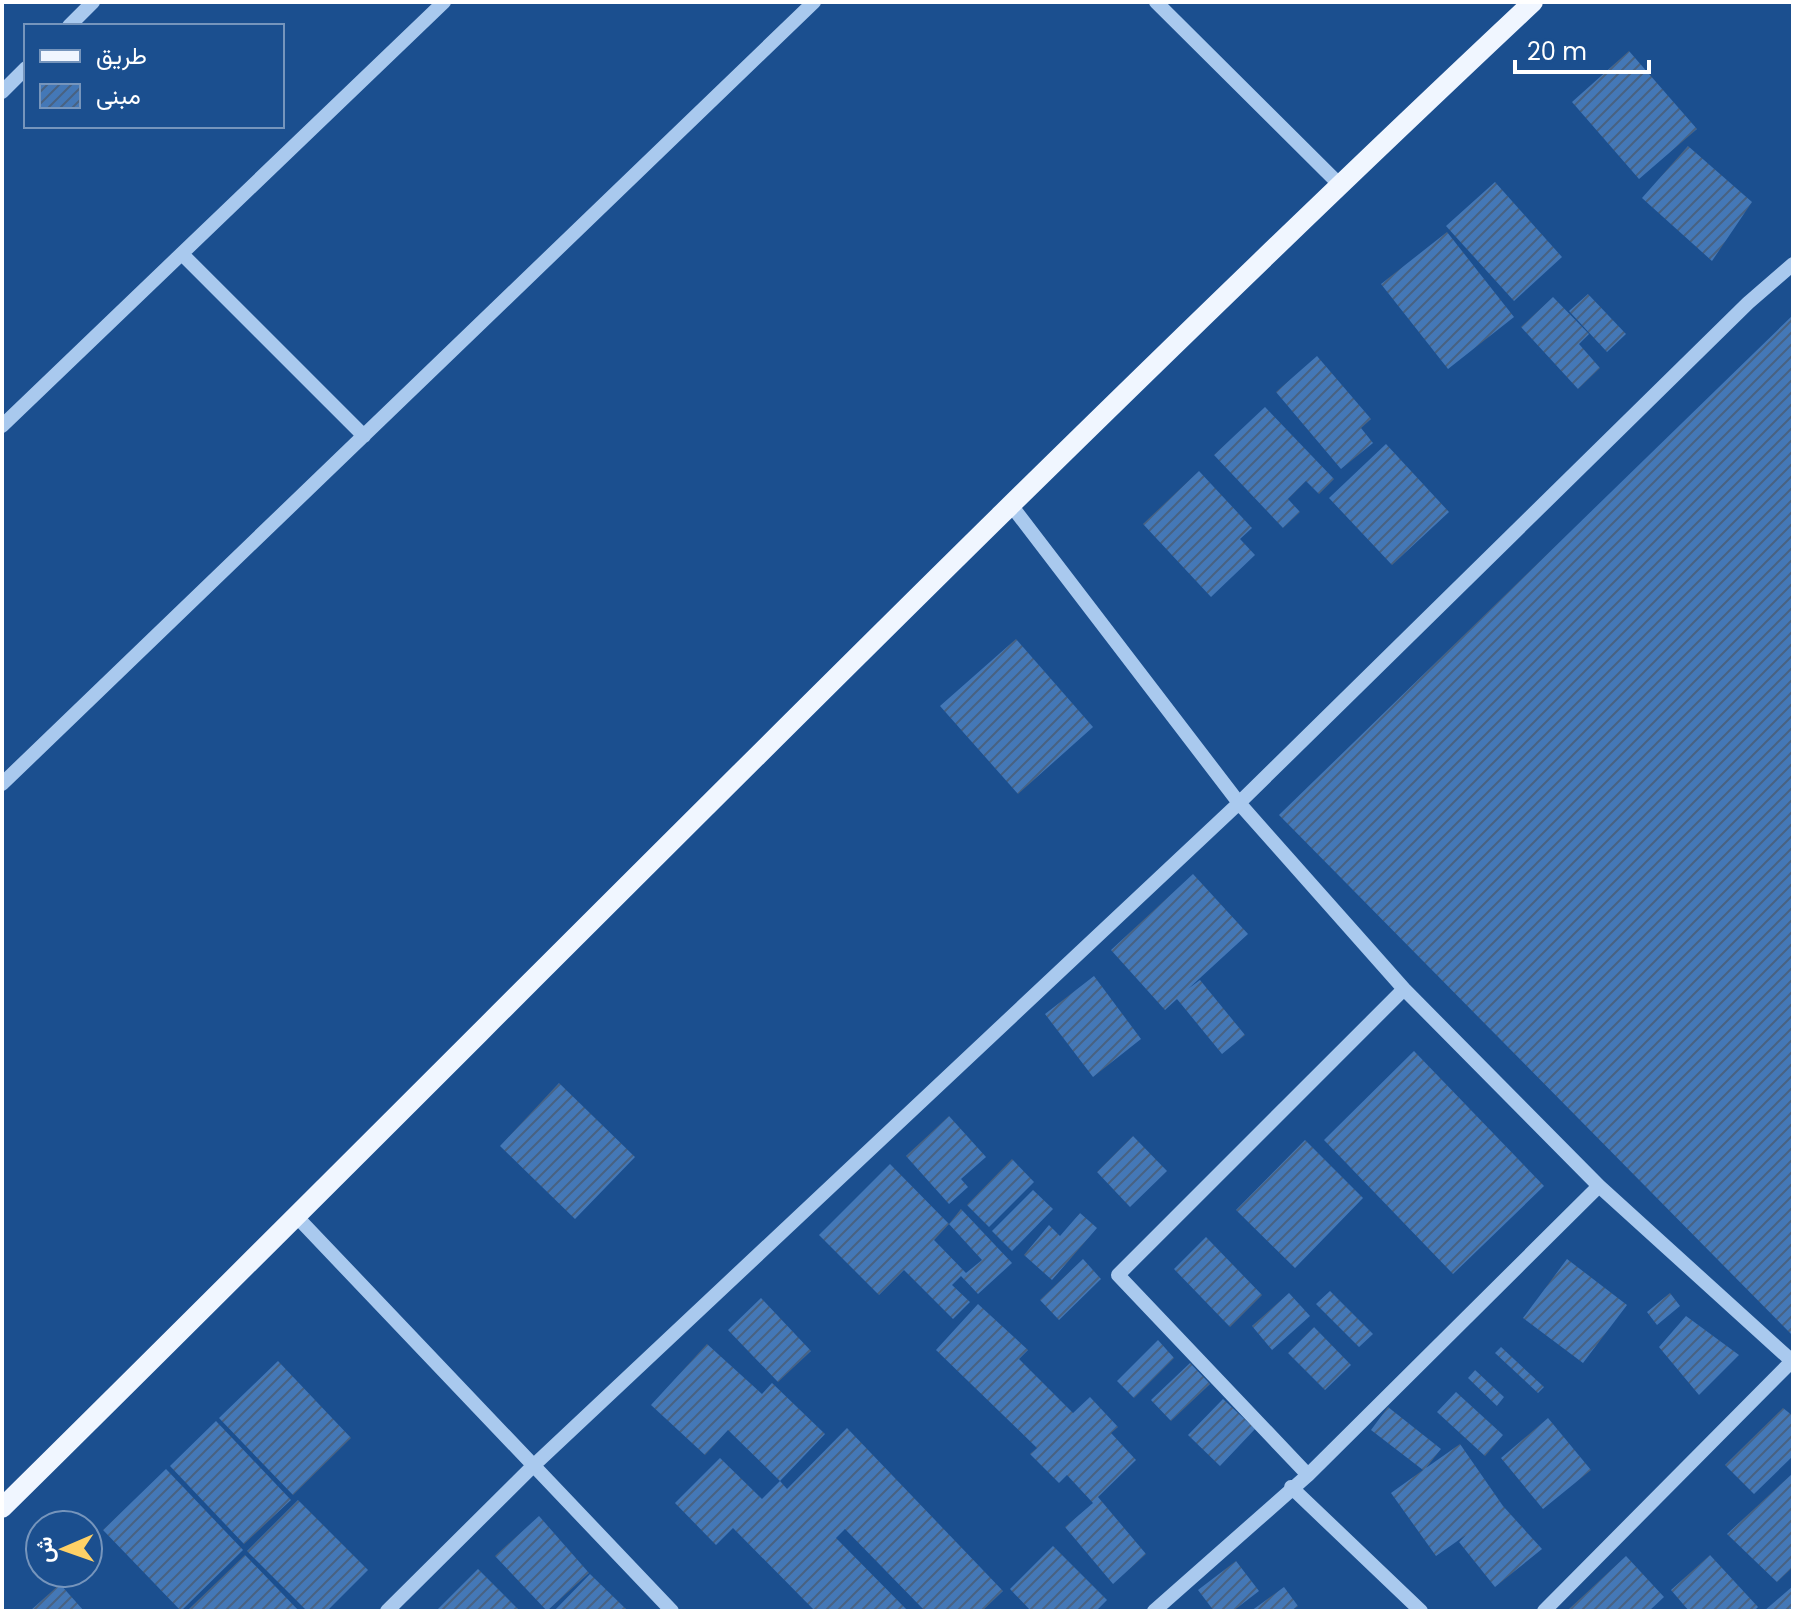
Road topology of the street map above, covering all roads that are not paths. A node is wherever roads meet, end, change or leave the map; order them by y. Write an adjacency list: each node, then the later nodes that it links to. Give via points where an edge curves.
1 (93, 2): 6 (street)
2 (444, 2): 10 (street)
3 (814, 2): 13 (street)
4 (1156, 2): 9 (street)
5 (1533, 2): 9 (main road)
6 (71, 24)
7 (24, 70): 8 (street)
8 (2, 92)
9 (1339, 184): 14 (main road)
10 (183, 255): 12 (street); 13 (street)
11 (1793, 264): 16 (street)
12 (2, 426)
13 (364, 436): 15 (street)
14 (1011, 505): 16 (street); 19 (main road)
15 (2, 784)
16 (1239, 803): 17 (street); 21 (street)
17 (1404, 989): 18 (street); 22 (street, via 1118,1275)
18 (1599, 1186): 20 (street); 22 (street)
19 (297, 1217): 21 (street); 24 (main road)
20 (1793, 1362): 29 (street)
21 (532, 1467): 25 (street); 26 (street)
22 (1308, 1475): 23 (street)
23 (1291, 1487): 27 (street); 28 (street)
24 (2, 1508)
25 (387, 1611)
26 (672, 1611)
27 (1154, 1611)
28 (1421, 1611)
29 (1544, 1611)

